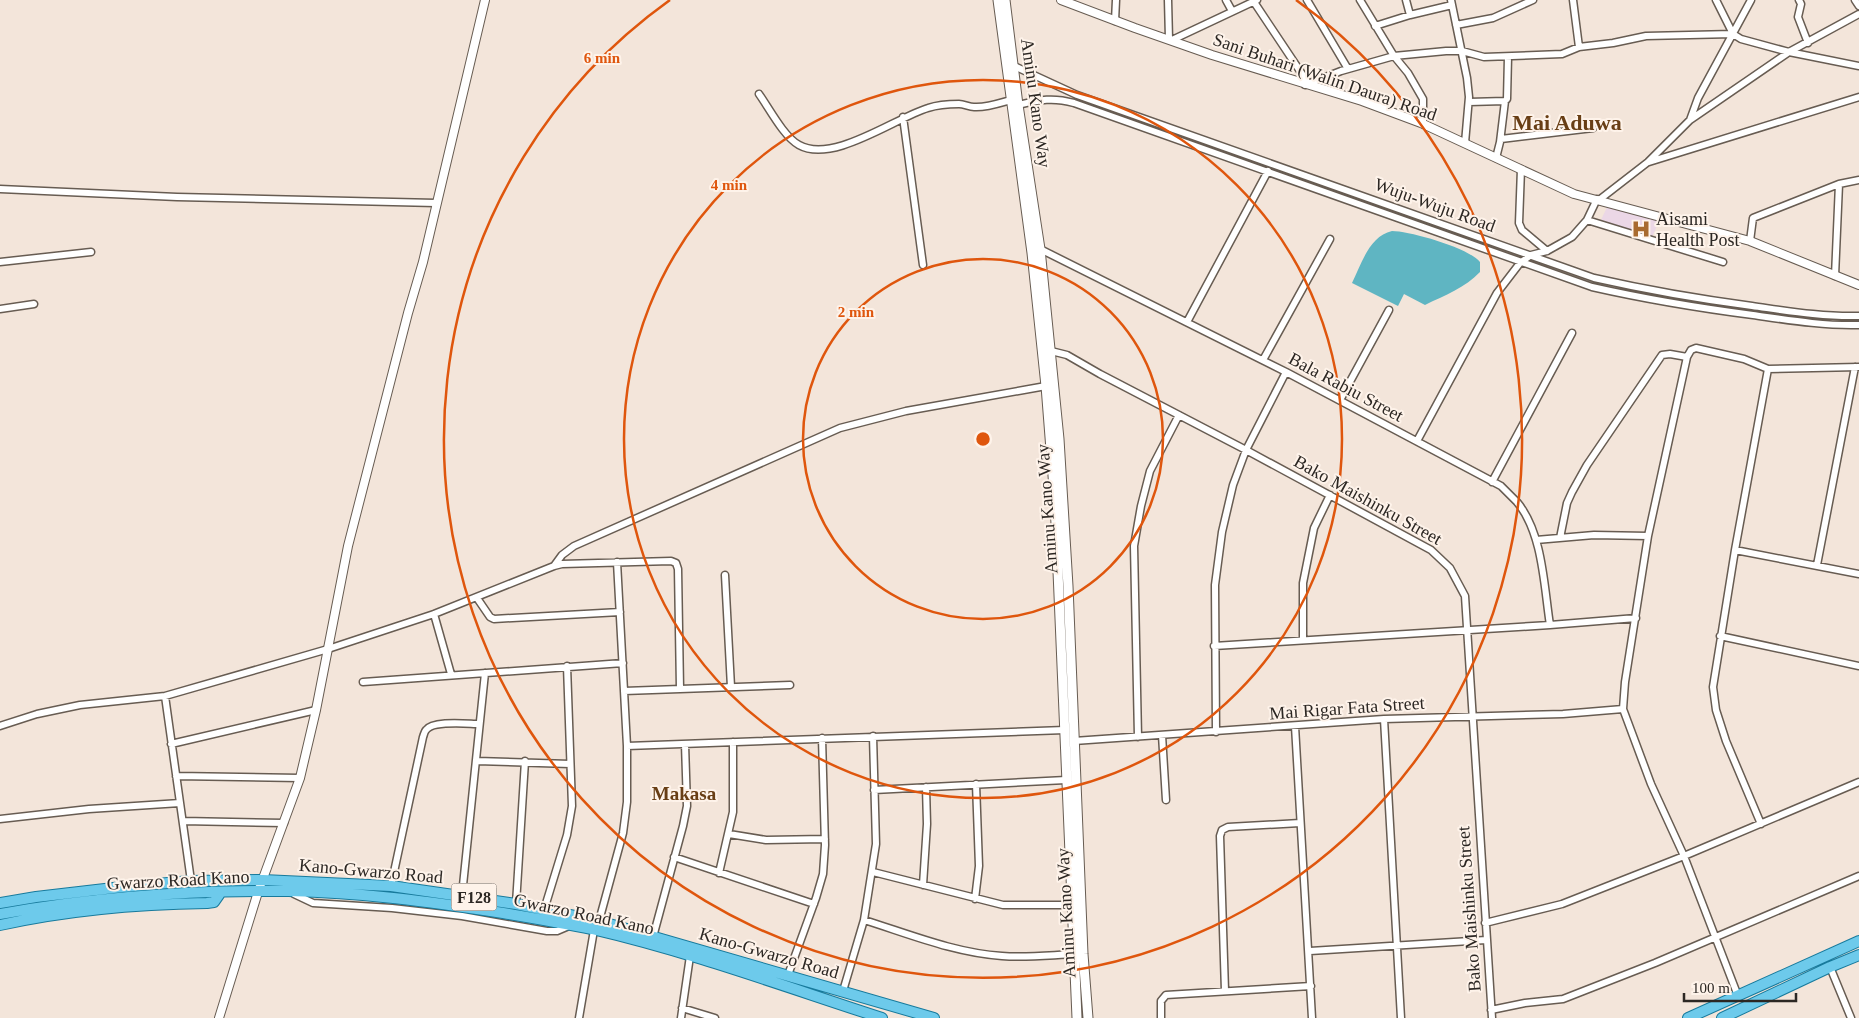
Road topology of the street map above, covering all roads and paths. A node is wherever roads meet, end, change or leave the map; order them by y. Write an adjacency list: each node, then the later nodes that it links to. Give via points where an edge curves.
1 (485, 0): 58 (street)
2 (998, 0): 43 (main road, Aminu Kano Way)
3 (1005, 0): 35 (main road, Aminu Kano Way)
4 (1061, 0): 24 (street, Sani Buhari (Walin Daura) Road)
5 (1116, 0): 24 (street)
6 (1168, 0): 28 (street)
7 (1226, 0): 21 (street)
8 (1307, 0): 37 (street)
9 (1360, 0): 26 (street)
10 (1406, 0): 23 (street)
11 (1533, 0): 19 (street)
12 (1573, 0): 30 (street)
13 (1716, 0): 27 (street)
14 (1751, 0): 27 (street)
15 (1799, 0): 29 (street, via 1798,17)
16 (1855, 0): 20 (street)
17 (1256, 1): 21 (street); 38 (street)
18 (1451, 2): 23 (street); 25 (street)
19 (1517, 4): 25 (street, via 1493,18)
20 (1859, 6)
21 (1232, 12): 28 (street)
22 (1859, 14): 29 (street)
23 (1410, 15): 26 (street)
24 (1115, 21): 28 (street, Sani Buhari (Walin Daura) Road)
25 (1456, 25): 31 (street)
26 (1376, 26): 33 (street)
27 (1733, 34): 30 (street, via 1646,36); 32 (street, via 1753,44); 45 (street, via 1698,98)
28 (1170, 40): 38 (street, Sani Buhari (Walin Daura) Road)
29 (1808, 42): 32 (street)
30 (1579, 47): 34 (street, via 1562,54)
31 (1462, 51): 33 (street); 34 (street, via 1484,57); 42 (street)
32 (1790, 52): 36 (street); 45 (street)
33 (1394, 56): 37 (street); 46 (street, via 1423,99)
34 (1508, 57): 41 (street)
35 (1014, 66): 43 (main road, Aminu Kano Way); 65 (street, Wuju-Wuju Road, via 1076,94)
36 (1859, 66)
37 (1348, 69): 38 (street)
38 (1306, 84): 46 (street, Sani Buhari (Walin Daura) Road)
39 (759, 94): 44 (street, Wuju-Wuju Road, via 798,145 813,150 875,134)
40 (1859, 97): 51 (street)
41 (1505, 101): 42 (street); 48 (street)
42 (1469, 102): 49 (street)
43 (1015, 103): 44 (street, Wuju-Wuju Road, via 930,107); 53 (street, Wuju-Wuju Road, via 1059,99); 62 (main road, Aminu Kano Way); 85 (main road, Aminu Kano Way)
44 (904, 117): 69 (street)
45 (1690, 120): 51 (street)
46 (1423, 124): 49 (street, Sani Buhari (Walin Daura) Road)
47 (1594, 128): 48 (street)
48 (1501, 139): 50 (street)
49 (1465, 143): 50 (street, Sani Buhari (Walin Daura) Road)
50 (1496, 158): 52 (street, Sani Buhari (Walin Daura) Road)
51 (1648, 162): 57 (street)
52 (1521, 169): 57 (street, Sani Buhari (Walin Daura) Road, via 1574,194); 63 (street, via 1519,223 1522,230)
53 (1268, 171): 68 (street, Wuju-Wuju Road); 76 (street)
54 (1859, 180): 55 (street)
55 (1839, 184): 61 (street, via 1753,218); 70 (street)
56 (0, 189): 58 (street)
57 (1598, 200): 59 (street); 61 (street, Sani Buhari (Walin Daura) Road)
58 (436, 204): 111 (street, via 348,546)
59 (1587, 220): 63 (street, via 1572,237); 67 (street)
60 (1330, 239): 81 (street)
61 (1750, 241): 70 (street, Sani Buhari (Walin Daura) Road)
62 (1040, 249): 76 (street, Bala Rabiu Street); 79 (main road, Aminu Kano Way)
63 (1546, 251): 65 (street)
64 (91, 252): 66 (street)
65 (1531, 255): 68 (street); 75 (street, Wuju-Wuju Road, via 1594,278 1649,291 1792,311)
66 (0, 262)
67 (1723, 262)
68 (1520, 263): 77 (street, Wuju-Wuju Road, via 1592,287 1647,300 1781,319); 89 (street, via 1497,292)
69 (923, 265)
70 (1835, 276): 71 (street, Sani Buhari (Walin Daura) Road)
71 (1859, 286)
72 (34, 304): 73 (street)
73 (0, 309)
74 (1389, 310): 86 (street)
75 (1859, 316)
76 (1186, 322): 81 (street, Bala Rabiu Street)
77 (1859, 325)
78 (1572, 333): 91 (street)
79 (1051, 351): 87 (main road, Aminu Kano Way); 88 (street, Bako Maishinku Street, via 1067,354)
80 (1686, 357): 83 (street, via 1696,348 1744,359); 93 (street); 94 (street, via 1662,355 1587,465 1572,492)
81 (1263, 360): 84 (street, Bala Rabiu Street)
82 (1857, 367): 83 (street); 98 (street)
83 (1768, 369): 96 (street)
84 (1286, 372): 86 (street, Bala Rabiu Street); 90 (street)
85 (1046, 386): 87 (main road, Aminu Kano Way); 99 (street, via 906,411 840,428 574,546)
86 (1340, 400): 89 (street, Bala Rabiu Street)
87 (1052, 406): 123 (main road, Aminu Kano Way, via 1065,529)
88 (1179, 415): 90 (street, Bako Maishinku Street); 135 (street, via 1150,471 1134,546)
89 (1417, 441): 91 (street, Bala Rabiu Street)
90 (1246, 450): 92 (street, Bako Maishinku Street); 110 (street, via 1233,484 1222,532 1215,585)
91 (1492, 482): 95 (street, Bala Rabiu Street, via 1501,486 1518,503)
92 (1330, 495): 107 (street, Bako Maishinku Street, via 1431,550 1450,568 1465,596); 109 (street, via 1314,528 1303,583)
93 (1648, 536): 94 (street); 105 (street)
94 (1560, 538): 95 (street)
95 (1536, 540): 106 (street, Bala Rabiu Street)
96 (1735, 550): 98 (street); 108 (street)
97 (617, 562): 99 (street); 103 (street); 120 (street, via 676,563)
98 (1817, 565): 100 (street)
99 (554, 566): 102 (street)
100 (1859, 574)
101 (726, 576): 119 (street)
102 (477, 598): 103 (street, via 494,619); 104 (street)
103 (620, 612): 112 (street)
104 (434, 614): 111 (street); 116 (street)
105 (1636, 618): 106 (street); 124 (street)
106 (1550, 625): 107 (street)
107 (1467, 630): 109 (street); 126 (street, Bako Maishinku Street)
108 (1720, 636): 114 (street); 158 (street, via 1713,687 1716,710)
109 (1303, 640): 110 (street)
110 (1214, 646): 132 (street)
111 (328, 649): 122 (street); 125 (street)
112 (623, 663): 113 (street); 121 (street)
113 (567, 666): 115 (street); 144 (street)
114 (1859, 666)
115 (485, 673): 116 (street); 128 (street)
116 (451, 674): 117 (street)
117 (363, 682)
118 (790, 685): 119 (street)
119 (732, 687): 120 (street)
120 (680, 689): 121 (street)
121 (624, 691): 141 (street)
122 (165, 696): 129 (street, via 80,705); 139 (street)
123 (1068, 707): 131 (main road, Aminu Kano Way); 137 (main road, Aminu Kano Way)
124 (1623, 709): 126 (street, Mai Rigar Fata Street); 162 (street, via 1651,784)
125 (316, 710): 139 (street); 146 (street)
126 (1471, 716): 127 (street, Mai Rigar Fata Street); 184 (street, Bako Maishinku Street)
127 (1384, 719): 130 (street, Mai Rigar Fata Street); 191 (street)
128 (480, 724): 142 (street); 170 (street, via 441,724 426,729)
129 (0, 726)
130 (1295, 726): 132 (street, Mai Rigar Fata Street); 156 (street)
131 (1065, 730): 133 (street); 147 (main road, Aminu Kano Way)
132 (1216, 732): 134 (street, Mai Rigar Fata Street)
133 (873, 736): 136 (street); 151 (street)
134 (1162, 736): 135 (street, Mai Rigar Fata Street); 152 (street)
135 (1138, 737): 137 (street, Mai Rigar Fata Street)
136 (822, 738): 138 (street); 160 (street)
137 (1074, 741): 161 (main road, Aminu Kano Way)
138 (733, 742): 140 (street); 159 (street, via 733,812)
139 (172, 744): 145 (street)
140 (685, 744): 141 (street); 163 (street, via 687,806)
141 (627, 746): 186 (street, via 624,825)
142 (477, 760): 143 (street); 173 (street)
143 (525, 761): 144 (street); 177 (street)
144 (570, 764): 180 (street, via 570,820)
145 (176, 776): 146 (street); 153 (street)
146 (300, 778): 157 (street)
147 (1066, 780): 149 (street); 161 (main road, Aminu Kano Way)
148 (1859, 782): 158 (street)
149 (976, 784): 150 (street); 174 (street, via 979,866)
150 (926, 787): 151 (street); 169 (street)
151 (874, 790): 164 (street, via 876,844)
152 (1166, 800)
153 (180, 803): 154 (street); 155 (street)
154 (0, 819)
155 (183, 821): 157 (street); 168 (street)
156 (1300, 823): 192 (street); 200 (street, via 1222,830)
157 (284, 824): 167 (street)
158 (1760, 824): 162 (street)
159 (728, 834): 160 (street, via 766,840); 165 (street)
160 (824, 839): 178 (street, via 822,874)
161 (1075, 846): 179 (main road, Aminu Kano Way); 211 (main road, Aminu Kano Way)
162 (1684, 856): 184 (street, via 1562,904); 188 (street)
163 (674, 857): 165 (street); 187 (street)
164 (873, 872): 169 (street); 183 (street)
165 (719, 873): 178 (street)
166 (1859, 876): 188 (street)
167 (263, 880): 168 (main road, Kano-Gwarzo Road / F128); 170 (main road, Kano-Gwarzo Road / F128); 172 (street)
168 (192, 881): 176 (main road, Kano-Gwarzo Road / F128)
169 (923, 885): 174 (street)
170 (391, 886): 173 (main road, Kano-Gwarzo Road / F128)
171 (221, 892): 172 (main road, Gwarzo Road Kano / F128); 175 (main road, Gwarzo Road Kano / F128); 181 (main road, via 214,902 207,903)
172 (258, 892): 186 (main road, Gwarzo Road Kano / F128, via 385,898 572,925); 204 (street)
173 (462, 895): 177 (main road, Kano-Gwarzo Road / F128)
174 (975, 899): 179 (street, via 1002,905)
175 (80, 902): 181 (main road); 182 (main road, Gwarzo Road Kano / F128)
176 (0, 903)
177 (516, 904): 180 (main road, Kano-Gwarzo Road / F128)
178 (814, 904): 197 (street)
179 (1073, 905): 193 (main road, Aminu Kano Way)
180 (544, 910): 186 (main road, Kano-Gwarzo Road / F128)
181 (88, 911): 185 (main road)
182 (0, 914)
183 (864, 920): 193 (street, via 969,952 1002,956); 199 (street)
184 (1484, 923): 189 (street, Bako Maishinku Street)
185 (0, 925)
186 (596, 925): 187 (main road, Kano-Gwarzo Road / F128); 195 (main road, Gwarzo Road Kano / F128); 205 (street)
187 (653, 937): 197 (main road, Kano-Gwarzo Road / F128)
188 (1716, 938): 201 (street); 203 (street, via 1563,999)
189 (1486, 940): 191 (street); 203 (street, Bako Maishinku Street)
190 (1859, 942): 201 (main road)
191 (1398, 947): 192 (street); 214 (street)
192 (1310, 951): 198 (street)
193 (1074, 954): 210 (main road, Aminu Kano Way)
194 (1859, 955): 196 (main road)
195 (690, 956): 202 (street); 208 (main road, Gwarzo Road Kano / F128)
196 (1830, 967): 217 (main road); 218 (street)
197 (788, 975): 199 (main road, Kano-Gwarzo Road / F128)
198 (1311, 986): 200 (street); 213 (street)
199 (844, 991): 209 (main road, Kano-Gwarzo Road / F128)
200 (1226, 991): 212 (street, via 1166,995 1161,1001)
201 (1738, 996): 216 (main road)
202 (682, 1008): 206 (street); 207 (street)
203 (1491, 1010): 215 (street, Bako Maishinku Street)
204 (219, 1018)
205 (579, 1018)
206 (681, 1018)
207 (715, 1018)
208 (882, 1018)
209 (934, 1018)
210 (1077, 1018)
211 (1088, 1018)
212 (1161, 1018)
213 (1312, 1018)
214 (1401, 1018)
215 (1492, 1018)
216 (1688, 1018)
217 (1722, 1018)
218 (1851, 1018)

